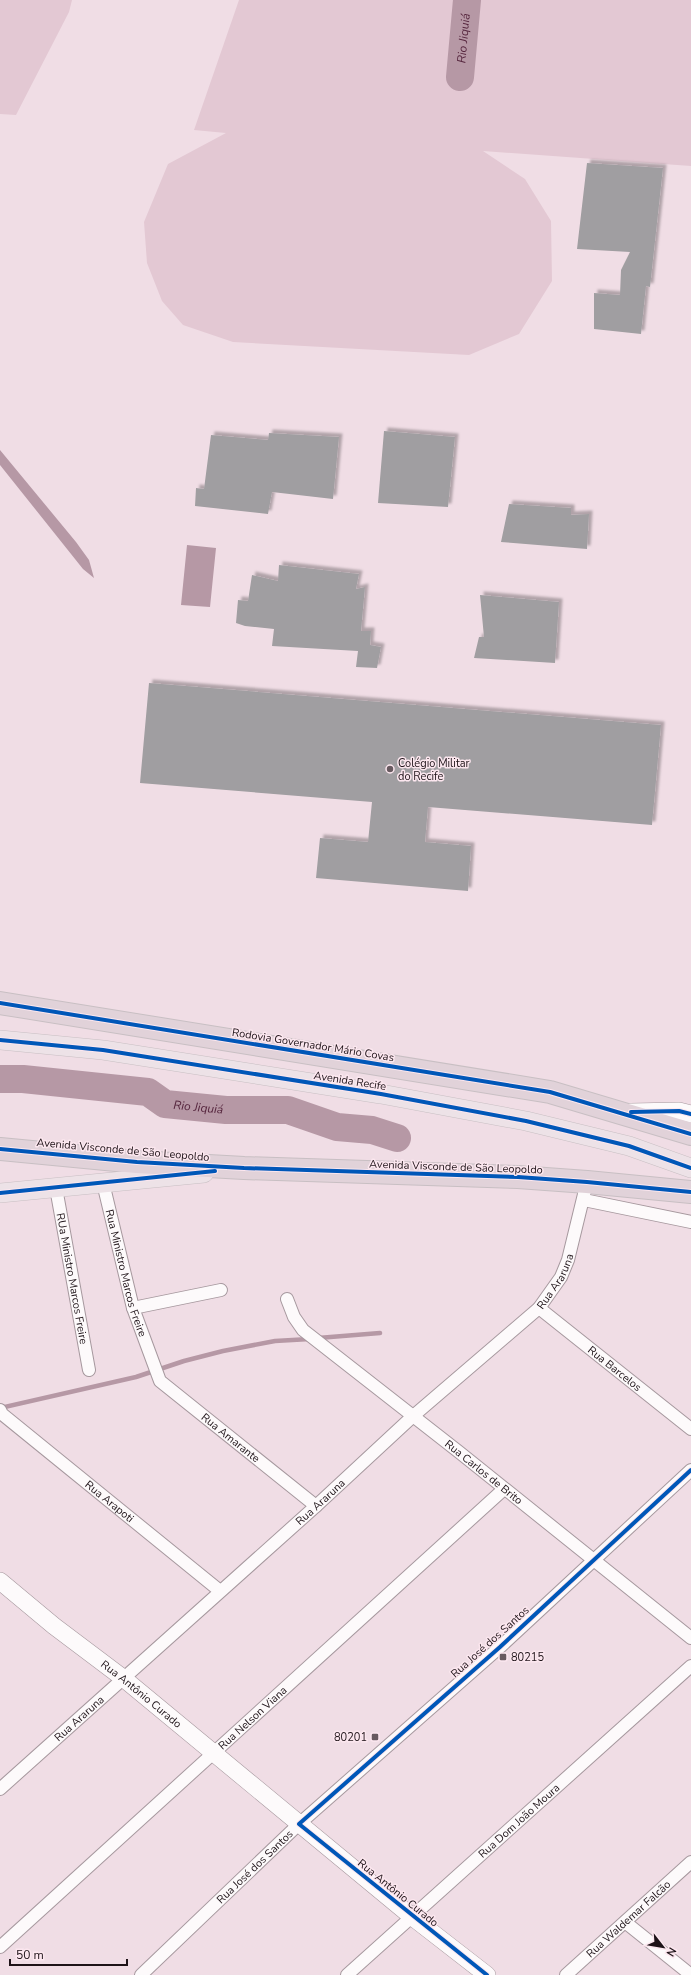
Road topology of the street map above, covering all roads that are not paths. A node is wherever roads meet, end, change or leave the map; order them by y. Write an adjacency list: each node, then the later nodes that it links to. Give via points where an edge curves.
1 (0, 1003): 3 (highway, Rodovia Governador Mário Covas, via 550,1092)
2 (0, 1040): 8 (main road, Avenida Recife, via 103,1050 381,1094 526,1121 629,1146)
3 (621, 1112): 4 (street, via 679,1111); 5 (highway)
4 (691, 1114)
5 (691, 1134)
6 (0, 1149): 7 (highway, Avenida Visconde de São Leopoldo, via 138,1162)
7 (244, 1168): 9 (main road, Avenida Visconde de São Leopoldo); 11 (highway, Avenida Visconde de São Leopoldo, via 518,1177)
8 (691, 1168)
9 (103, 1183): 10 (main road, Avenida Visconde de São Leopoldo); 17 (street, Rua Ministro Marcos Freire)
10 (56, 1188): 13 (main road, Avenida Visconde de São Leopoldo); 20 (street, RUa Ministro Marcos Freire)
11 (585, 1191): 12 (highway, Avenida Visconde de São Leopoldo); 14 (street); 18 (street, Rua Araruna, via 568,1260 561,1277)
12 (691, 1192)
13 (0, 1193)
14 (691, 1222)
15 (221, 1290): 17 (street)
16 (287, 1299): 22 (street, Rua Carlos de Brito, via 303,1330)
17 (133, 1308): 19 (street, Rua Ministro Marcos Freire)
18 (539, 1308): 22 (street, Rua Araruna); 23 (street, Rua Barcelos)
19 (153, 1362): 26 (street, Rua Amarante, via 160,1381)
20 (89, 1370)
21 (1, 1412): 29 (street, Rua Arapoti)
22 (412, 1417): 25 (street, Rua Carlos de Brito); 26 (street, Rua Araruna)
23 (691, 1429)
24 (691, 1470): 27 (street, Rua José dos Santos)
25 (504, 1489): 27 (street, Rua Carlos de Brito); 33 (street, Rua Nelson Viana)
26 (316, 1506): 29 (street, Rua Araruna)
27 (594, 1559): 30 (street, Rua Carlos de Brito); 35 (street, Rua José dos Santos)
28 (0, 1581): 32 (street, Rua Antônio Curado, via 54,1626)
29 (220, 1591): 32 (street, Rua Araruna)
30 (691, 1638)
31 (691, 1666): 37 (street, Rua Dom João Moura)
32 (124, 1678): 33 (street, Rua Antônio Curado); 34 (street, Rua Araruna)
33 (212, 1753): 35 (street, Rua Antônio Curado); 39 (street, Rua Nelson Viana)
34 (0, 1789)
35 (299, 1824): 37 (street, Rua Antônio Curado); 40 (street, Rua José dos Santos)
36 (691, 1862): 38 (street, Rua Waldemar Falcão)
37 (411, 1916): 41 (street, Rua Dom João Moura); 42 (street, Rua Antônio Curado)
38 (625, 1922): 43 (street, Rua Waldemar Falcão); 44 (street)
39 (0, 1947)
40 (141, 1975)
41 (347, 1975)
42 (487, 1975)
43 (566, 1975)
44 (691, 1975)

